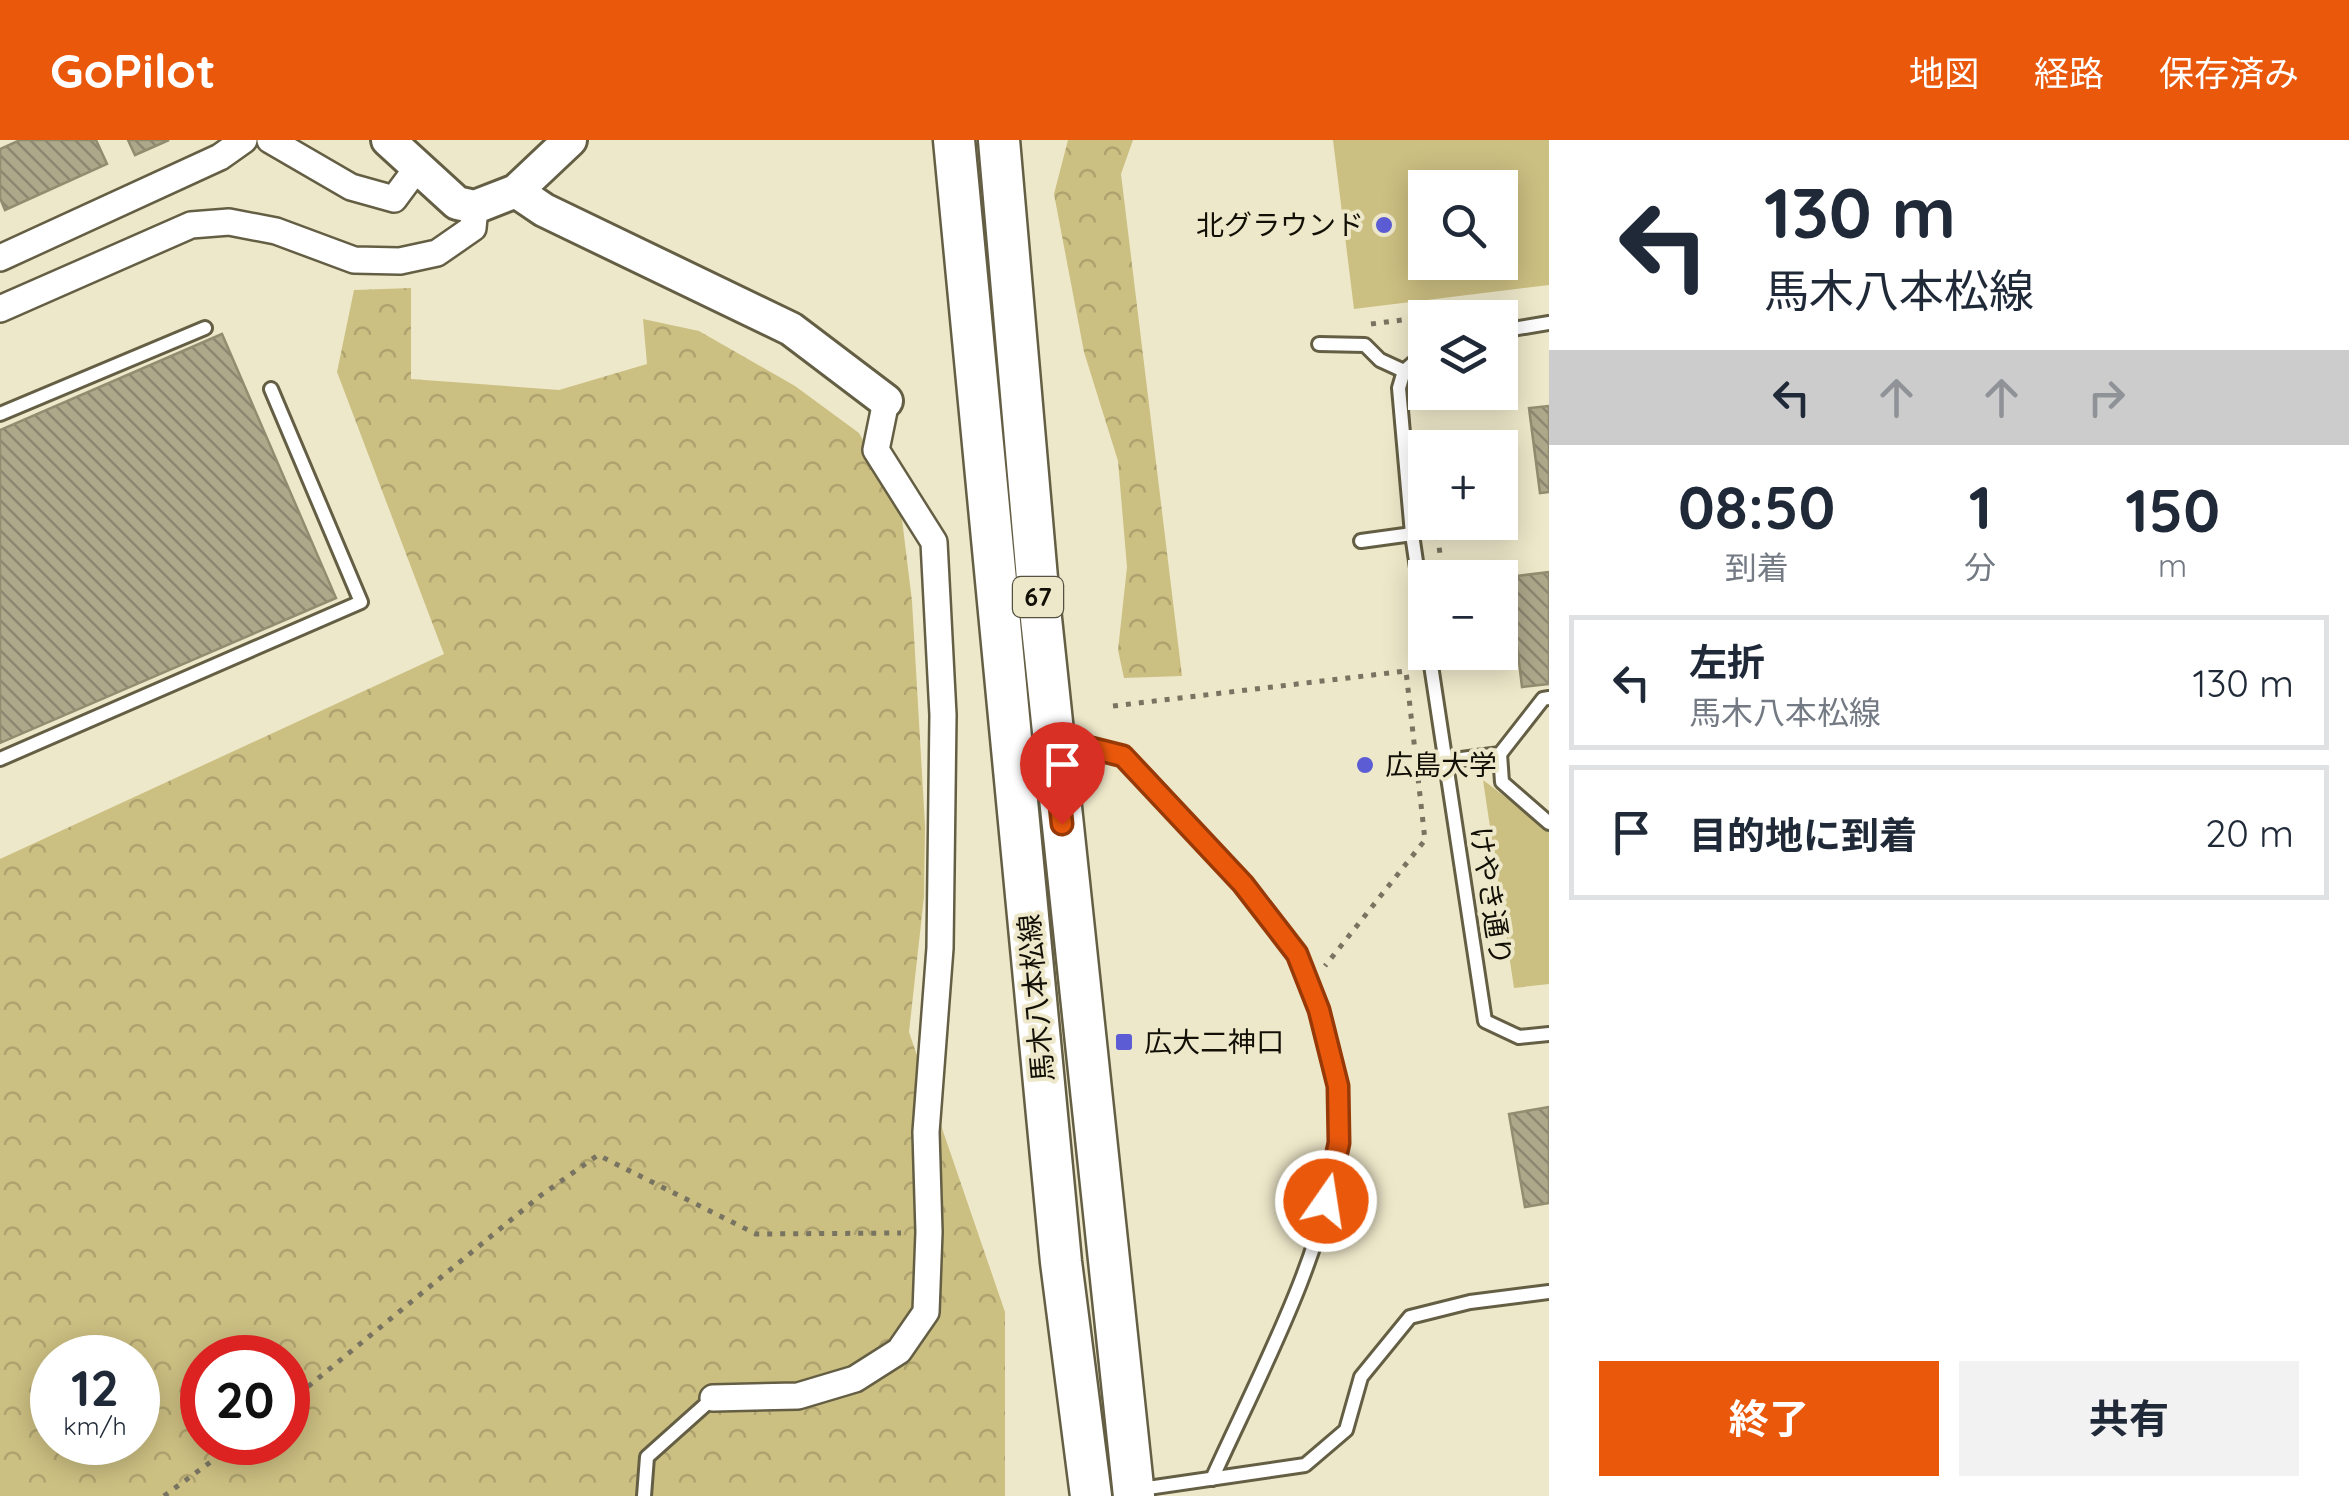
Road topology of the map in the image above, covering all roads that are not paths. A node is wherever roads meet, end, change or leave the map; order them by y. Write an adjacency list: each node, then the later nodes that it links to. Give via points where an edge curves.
1 (244, 140): 10 (street)
2 (270, 140): 7 (street, via 351,186 394,200)
3 (388, 140): 7 (street)
4 (570, 140): 8 (street)
5 (954, 140): 37 (main road, 馬木八本松線 / 67, via 1059,1242)
6 (999, 140): 26 (main road, 馬木八本松線 / 67)
7 (417, 168): 9 (street, via 457,203)
8 (516, 191): 9 (street); 19 (street, via 791,328)
9 (475, 207): 11 (street, via 473,228 437,253 400,261 354,260 276,230 229,222 190,226)
10 (0, 258)
11 (0, 309)
12 (1549, 323): 13 (lane)
13 (1518, 327)
14 (204, 328): 20 (lane)
15 (1319, 344): 17 (lane, via 1365,344)
16 (1408, 368): 17 (lane)
17 (1404, 371): 21 (lane, via 1399,388)
18 (272, 389): 28 (lane, via 361,602)
19 (886, 401): 33 (street, via 876,450 934,542 943,715 940,948 926,1132 926,1312 899,1351 855,1379 798,1396)
20 (0, 414)
21 (1408, 489)
22 (1408, 535): 23 (lane)
23 (1361, 541)
24 (1433, 670): 29 (lane, けやき通り)
25 (1549, 698): 27 (lane)
26 (1054, 748): 34 (lane, via 1079,745 1123,756 1243,884 1297,954 1338,1086 1339,1143 1319,1230); 35 (main road, 馬木八本松線 / 67)
27 (1500, 754): 29 (lane); 30 (lane, via 1502,782)
28 (0, 760)
29 (1446, 761): 31 (lane, けやき通り, via 1484,1020 1519,1037)
30 (1549, 824)
31 (1549, 1034)
32 (1549, 1292): 34 (lane, via 1410,1317 1361,1378 1346,1430 1305,1465)
33 (713, 1398): 36 (lane, via 647,1456)
34 (1212, 1478): 35 (lane)
35 (1134, 1493)
36 (644, 1496)
37 (1090, 1496)

